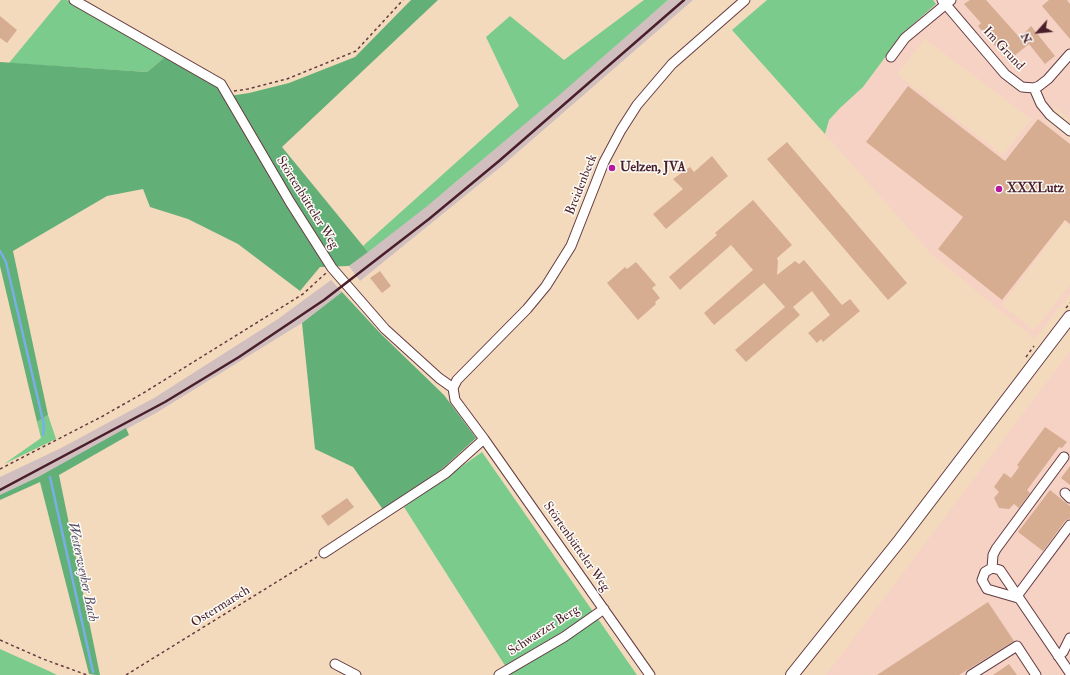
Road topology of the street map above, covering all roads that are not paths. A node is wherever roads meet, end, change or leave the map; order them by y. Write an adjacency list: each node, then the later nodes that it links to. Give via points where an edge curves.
1 (74, 0): 9 (street, Störtenbütteler Weg, via 221,84 332,268 385,329)
2 (745, 0): 9 (street, Breidenbeck, via 672,64 637,105 604,162 572,246 546,286 527,309 457,380)
3 (946, 1): 5 (street, via 905,38); 6 (street, Im Grund, via 1005,74 1022,87)
4 (1070, 54): 6 (street, via 1048,79)
5 (891, 57)
6 (1034, 88): 7 (street, via 1041,104 1050,115)
7 (1070, 131)
8 (1070, 317): 24 (main road, via 900,540)
9 (453, 388): 10 (street, Störtenbütteler Weg, via 455,400)
10 (484, 439): 13 (street, via 446,473); 16 (street, Störtenbütteler Weg)
11 (1064, 457): 14 (street, via 996,548)
12 (1070, 525): 15 (street)
13 (324, 553)
14 (992, 568): 15 (street, via 1000,570); 15 (street, via 982,577 985,587)
15 (1018, 597): 18 (street)
16 (604, 609): 21 (street, Störtenbütteler Weg); 23 (street, Schwarzer Berg, via 564,637)
17 (1070, 638): 18 (street)
18 (1058, 656): 20 (street)
19 (335, 664): 22 (street)
20 (1070, 673)
21 (649, 674)
22 (356, 675)
23 (499, 675)
24 (792, 675)
25 (971, 675): 26 (street, via 1017,646)
26 (1036, 675)

